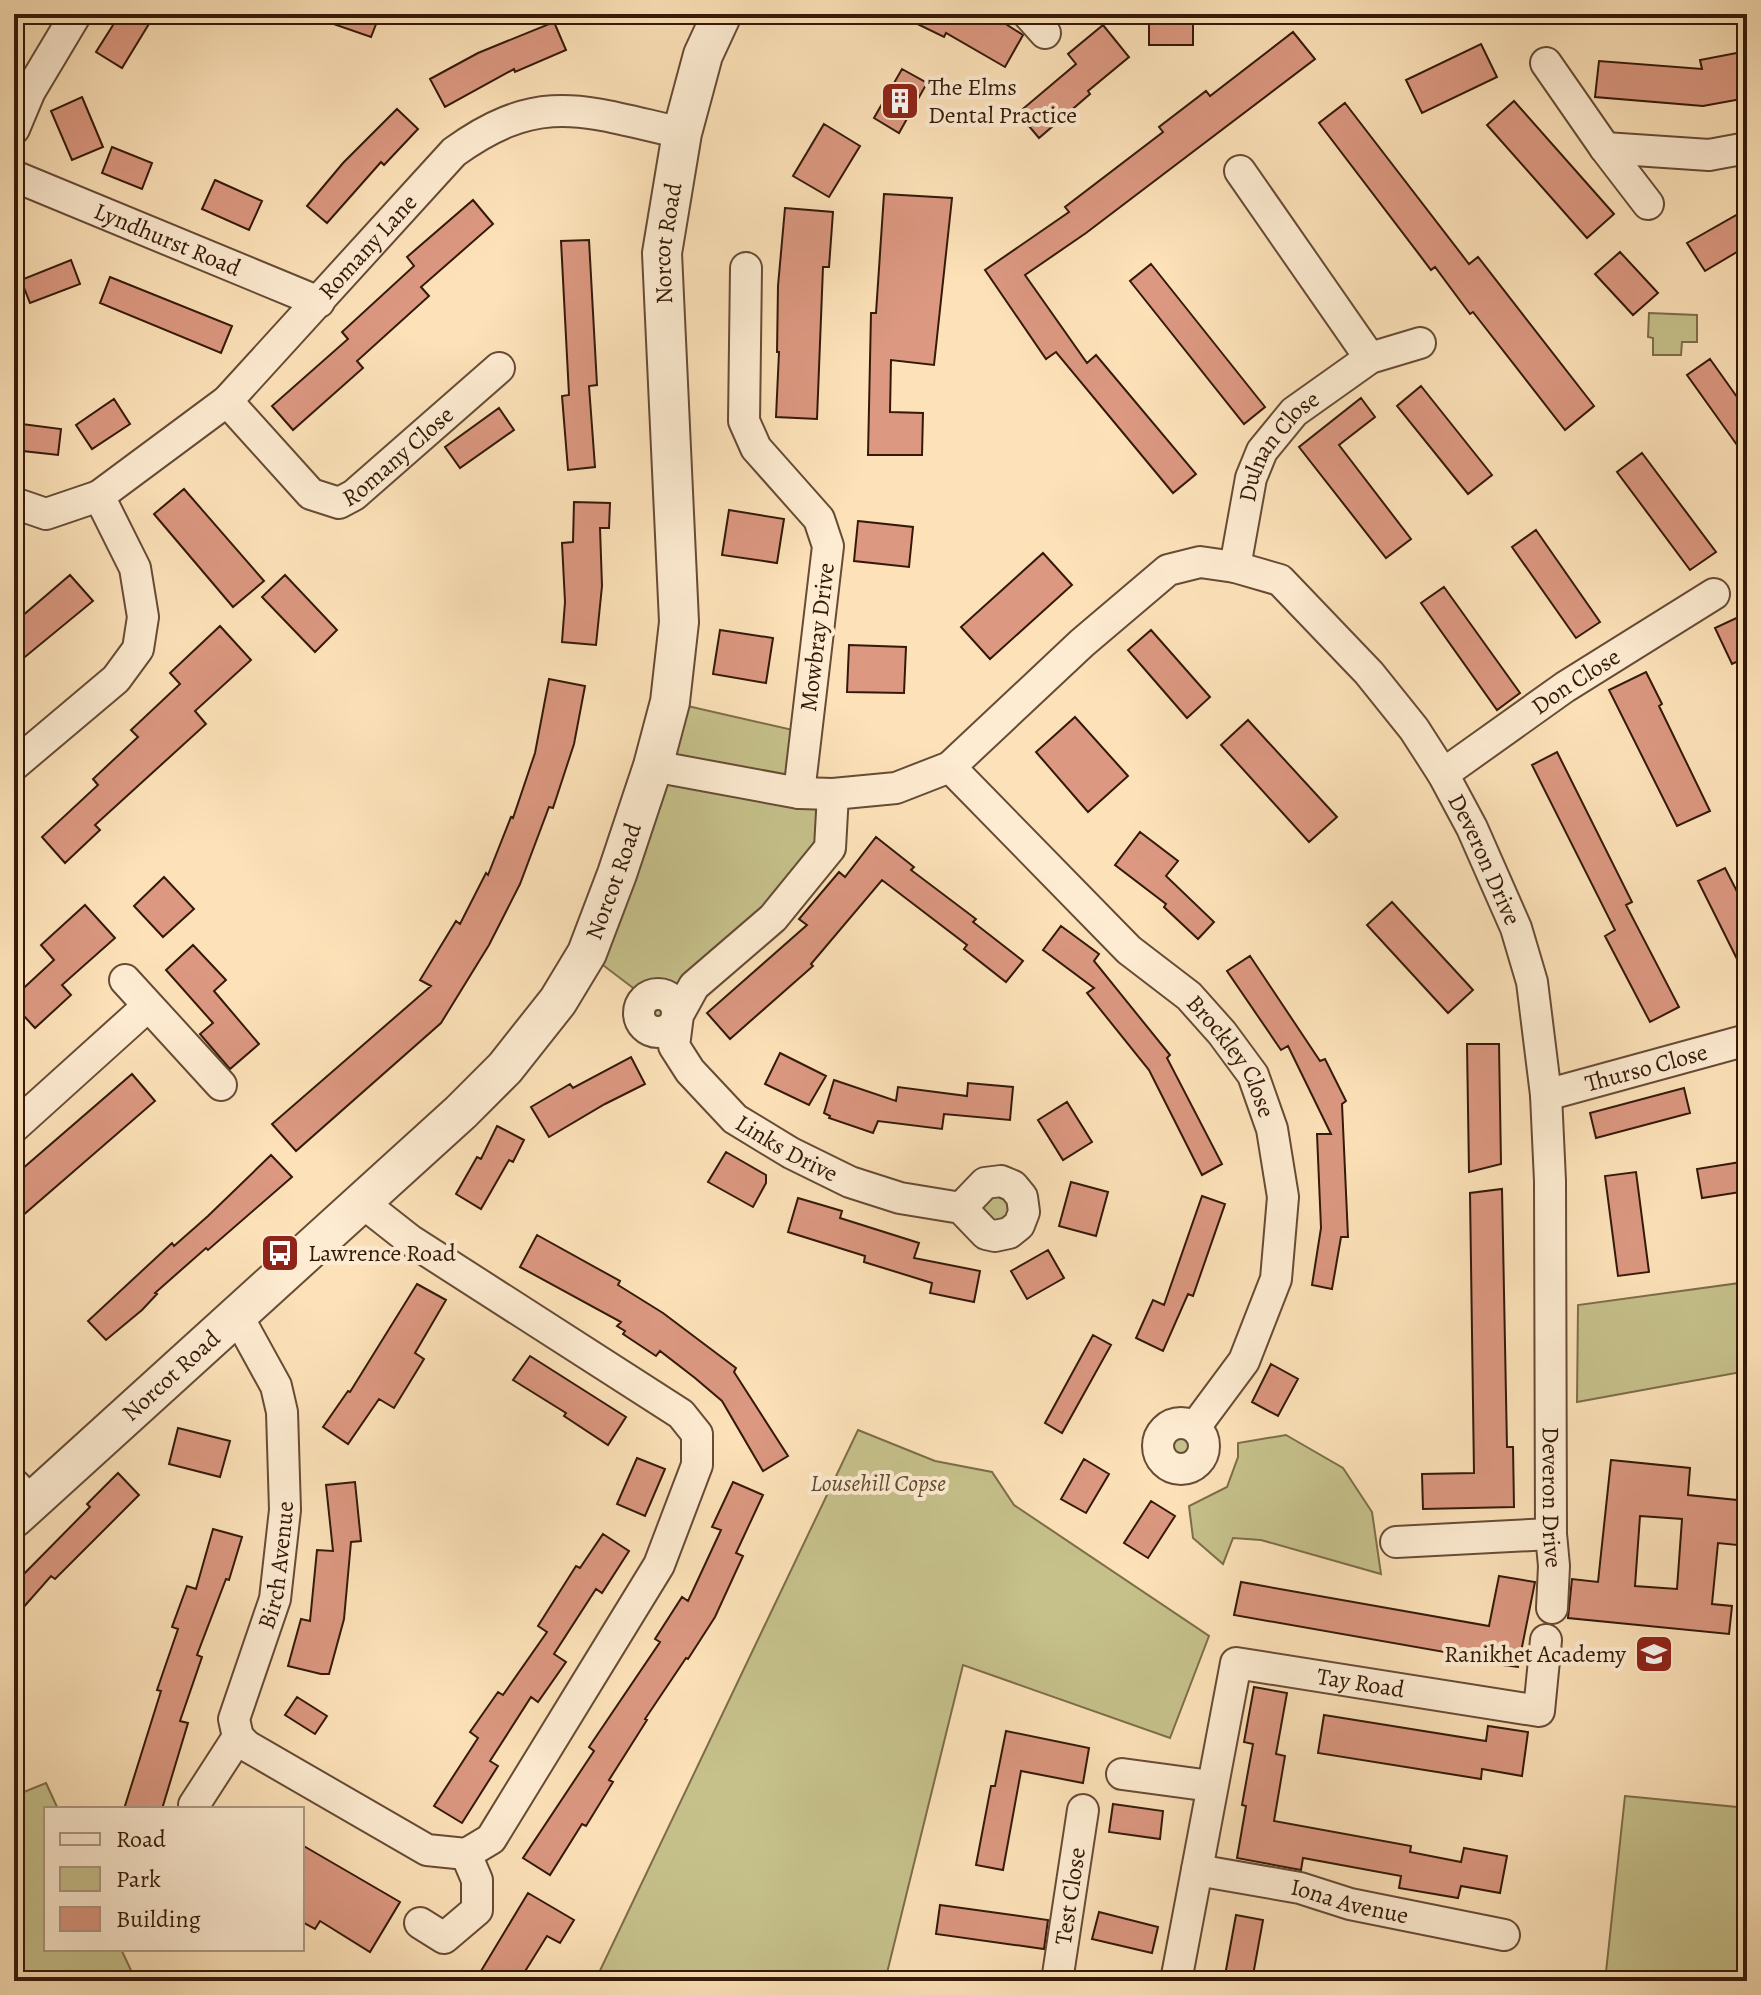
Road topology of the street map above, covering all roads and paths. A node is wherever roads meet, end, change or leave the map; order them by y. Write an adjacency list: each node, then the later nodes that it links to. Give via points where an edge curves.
1 (76, 14): 4 (street)
2 (722, 14): 5 (street, Norcot Road, via 703,55)
3 (1546, 63): 6 (street)
4 (14, 129)
5 (682, 133): 12 (street, Romany Lane, via 551,109 512,118 454,152); 23 (street, Norcot Road, via 662,253 679,622 670,702)
6 (1605, 148): 7 (street, via 1709,155); 10 (street)
7 (1747, 148)
8 (1240, 171): 14 (street)
9 (14, 176): 12 (street, Lyndhurst Road)
10 (1648, 204)
11 (746, 268): 25 (street, Mowbray Drive, via 744,421 756,448 819,519 828,546)
12 (319, 302): 16 (street, Romany Lane)
13 (1420, 343): 14 (street, Dulnan Close)
14 (1370, 358): 19 (street, Dulnan Close, via 1294,412 1262,451 1251,478)
15 (499, 368): 16 (street, Romany Close, via 339,503 311,494)
16 (227, 401): 17 (street, Romany Lane)
17 (99, 496): 18 (street, Romany Lane, via 46,514); 22 (street, via 135,568 143,617 138,649 116,679)
18 (14, 503)
19 (1235, 567): 21 (street, Deveron Drive, via 1200,562 1168,570); 24 (street, Deveron Drive, via 1280,580 1306,604 1401,711)
20 (1714, 594): 24 (street, Don Close, via 1565,687)
21 (959, 759): 26 (street, via 896,788); 36 (street, Brockley Close, via 1129,950 1189,996 1253,1075 1272,1129 1283,1197 1276,1279 1244,1361)
22 (14, 765)
23 (653, 766): 25 (street); 33 (street, Norcot Road, via 587,953 558,1001 505,1068)
24 (1443, 774): 31 (street, Deveron Drive, via 1516,928 1532,982)
25 (799, 793): 26 (street)
26 (833, 794): 34 (street, Links Drive, via 830,848 773,918 694,986 678,1015 674,1046 735,1119 791,1153 850,1182 900,1198)
27 (125, 980): 28 (street)
28 (148, 1006): 30 (street); 32 (street)
29 (1747, 1040): 31 (street, Thurso Close)
30 (221, 1085)
31 (1546, 1095): 38 (street, Deveron Drive)
32 (14, 1127)
33 (363, 1203): 35 (street, Norcot Road); 47 (street, via 410,1240 681,1414 697,1434 697,1465 659,1565 491,1839)
34 (961, 1208)
35 (237, 1315): 37 (street, Norcot Road); 42 (street, Birch Avenue, via 276,1386 282,1412 285,1510 275,1599 234,1719)
36 (1195, 1427)
37 (20, 1501)
38 (1551, 1534): 39 (street); 40 (street, Deveron Drive)
39 (1396, 1542)
40 (1552, 1608)
41 (1546, 1640): 44 (street, Tay Road, via 1539,1711 1236,1663)
42 (238, 1737): 45 (street, Birch Avenue); 47 (street, via 427,1850)
43 (1122, 1774): 44 (street)
44 (1211, 1786): 48 (street, Tay Road)
45 (194, 1805)
46 (1083, 1810): 51 (street, Test Close)
47 (466, 1854): 49 (street, via 477,1880 477,1910 444,1938)
48 (1197, 1870): 50 (street, Iona Avenue); 52 (street, Tay Road)
49 (420, 1923)
50 (1504, 1935)
51 (1057, 1981)
52 (1176, 1981)

